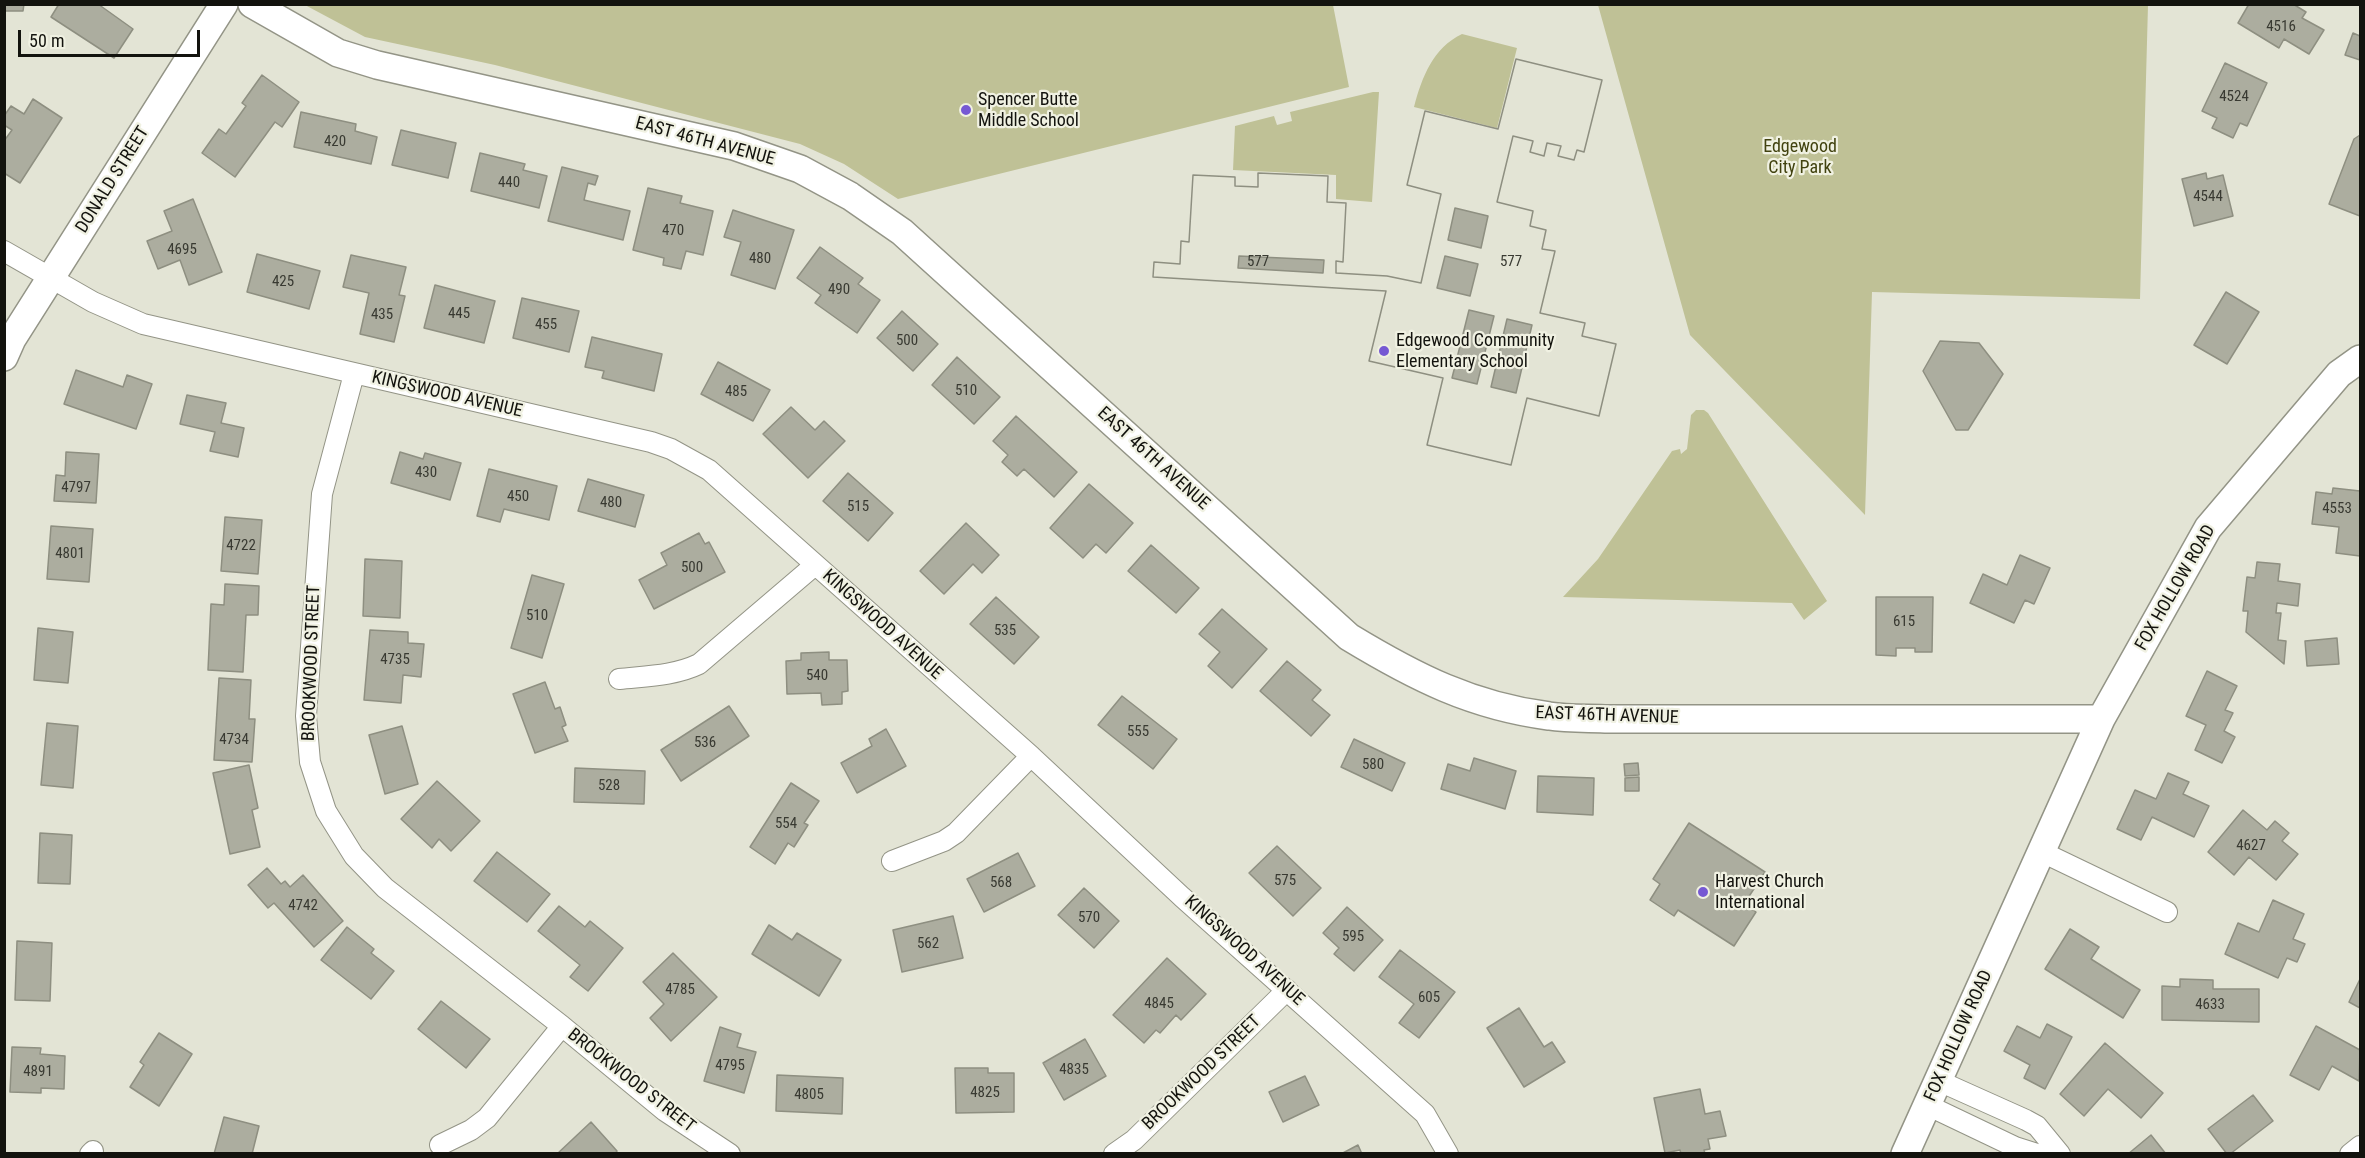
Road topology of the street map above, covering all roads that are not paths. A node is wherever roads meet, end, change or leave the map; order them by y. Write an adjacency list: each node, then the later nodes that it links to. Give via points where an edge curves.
1 (224, 4): 4 (street, DONALD STREET)
2 (252, 4): 10 (street, EAST 46TH AVENUE, via 338,53 734,146 800,169 850,196 902,232 1349,637 1452,692 1549,717)
3 (4, 251): 4 (street, KINGSWOOD AVENUE)
4 (50, 279): 5 (street, DONALD STREET); 7 (street, KINGSWOOD AVENUE, via 109,311 143,324)
5 (4, 357)
6 (2361, 359): 10 (street, FOX HOLLOW ROAD, via 2338,374 2208,528)
7 (354, 374): 8 (street, KINGSWOOD AVENUE, via 671,449 725,482); 16 (street, BROOKWOOD STREET, via 321,494 306,716 317,788 341,837 370,874)
8 (815, 566): 9 (street, KINGSWOOD AVENUE, via 699,664 669,674); 11 (street, KINGSWOOD AVENUE)
9 (619, 679)
10 (2102, 719): 12 (street, FOX HOLLOW ROAD)
11 (1031, 756): 13 (street, via 956,833); 15 (street, KINGSWOOD AVENUE)
12 (2042, 852): 14 (street); 17 (street, FOX HOLLOW ROAD)
13 (892, 861)
14 (2167, 912)
15 (1287, 990): 22 (street, BROOKWOOD STREET, via 1134,1140); 23 (street, KINGSWOOD AVENUE, via 1425,1114)
16 (562, 1026): 19 (street, BROOKWOOD STREET, via 487,1118); 21 (street, BROOKWOOD STREET, via 665,1111)
17 (1939, 1080): 18 (street, FOX HOLLOW ROAD); 26 (street, via 2026,1120 2045,1134)
18 (1927, 1106): 24 (street, FOX HOLLOW ROAD); 25 (street)
19 (440, 1145)
20 (2361, 1146): 27 (street)
21 (730, 1154)
22 (1114, 1154)
23 (1448, 1154)
24 (1905, 1154)
25 (2037, 1154)
26 (2060, 1154)
27 (2350, 1154)

